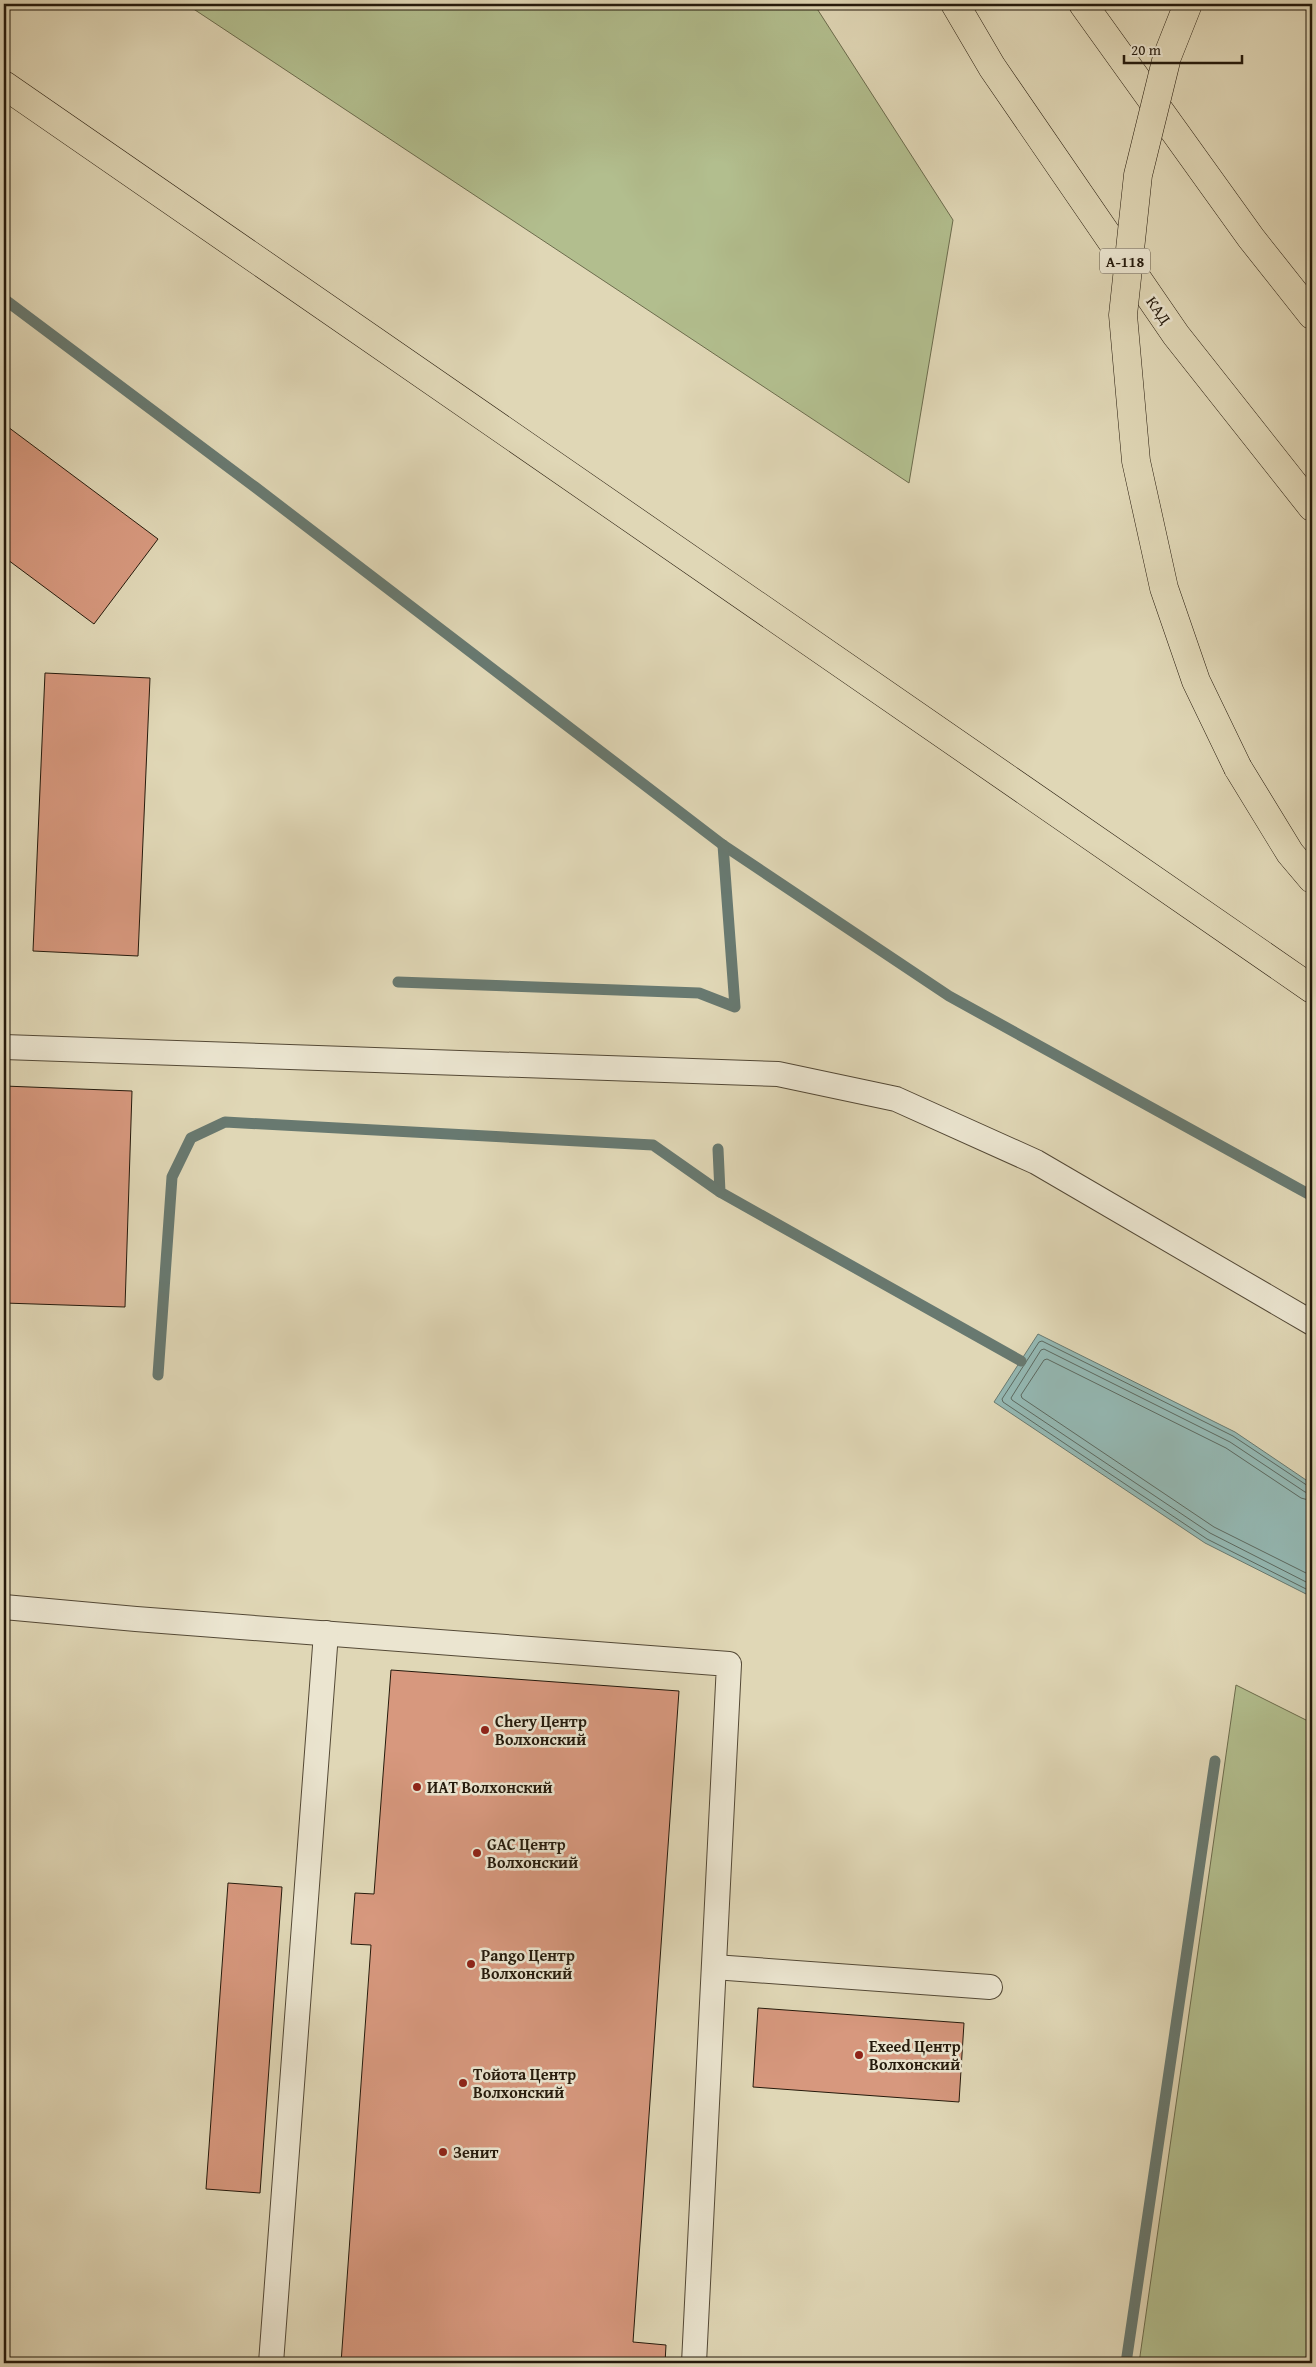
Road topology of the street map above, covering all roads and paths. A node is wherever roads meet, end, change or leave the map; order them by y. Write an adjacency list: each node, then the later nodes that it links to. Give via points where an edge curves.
1 (954, 4): 6 (main road, КАД / А-118, via 992,67 1176,335)
2 (1083, 4): 5 (main road, via 1251,238)
3 (1188, 4): 7 (main road, bridge, via 1166,57 1138,175 1123,315 1136,461 1164,588 1196,681 1238,768 1290,854)
4 (4, 84): 8 (main road)
5 (1312, 315)
6 (1312, 507)
7 (1312, 879)
8 (1312, 989)
9 (4, 1047): 10 (lane, via 778,1074 896,1099 1036,1162)
10 (1312, 1323)
11 (4, 1607): 12 (lane)
12 (326, 1633): 13 (lane, via 729,1664); 15 (lane)
13 (714, 1967): 14 (lane); 16 (lane)
14 (990, 1987)
15 (272, 2363)
16 (694, 2363)

